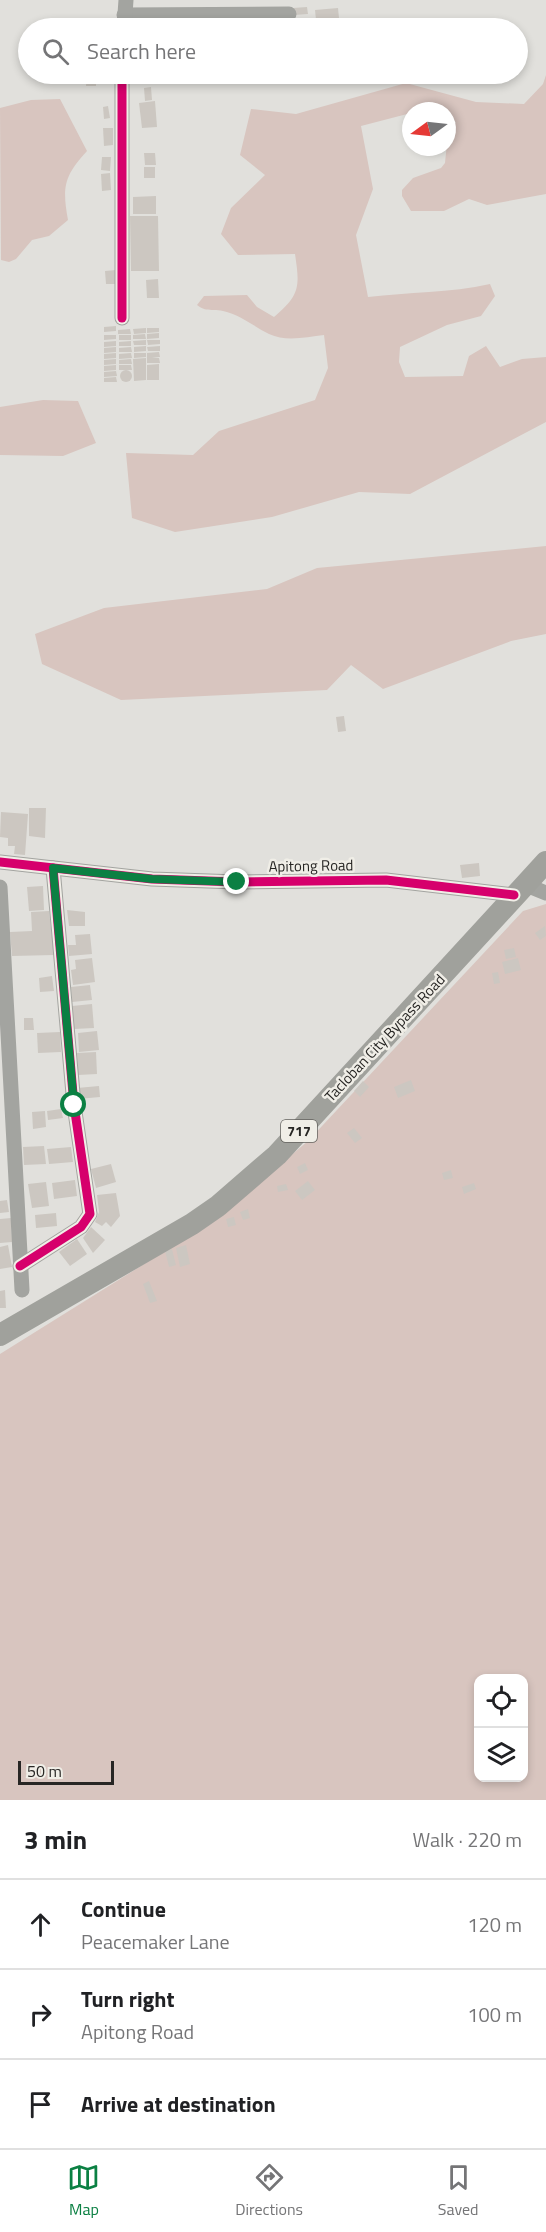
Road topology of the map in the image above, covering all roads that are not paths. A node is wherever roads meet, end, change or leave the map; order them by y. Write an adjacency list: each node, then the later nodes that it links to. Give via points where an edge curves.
1 (124, 14): 2 (street)
2 (288, 14)
3 (122, 84): 4 (street)
4 (122, 318)
5 (0, 862): 7 (street, Apitong Road)
6 (546, 862): 9 (highway, Tacloban City Bypass Road / 717)
7 (53, 868): 9 (street, Apitong Road, via 152,879 386,880); 11 (street, via 74,1105 90,1214 81,1227)
8 (0, 887): 11 (street)
9 (519, 889): 10 (street, Apitong Road); 13 (highway, Tacloban City Bypass Road / 717, via 312,1118 244,1184 192,1224)
10 (546, 892)
11 (20, 1266): 12 (street)
12 (22, 1290)
13 (0, 1335)

